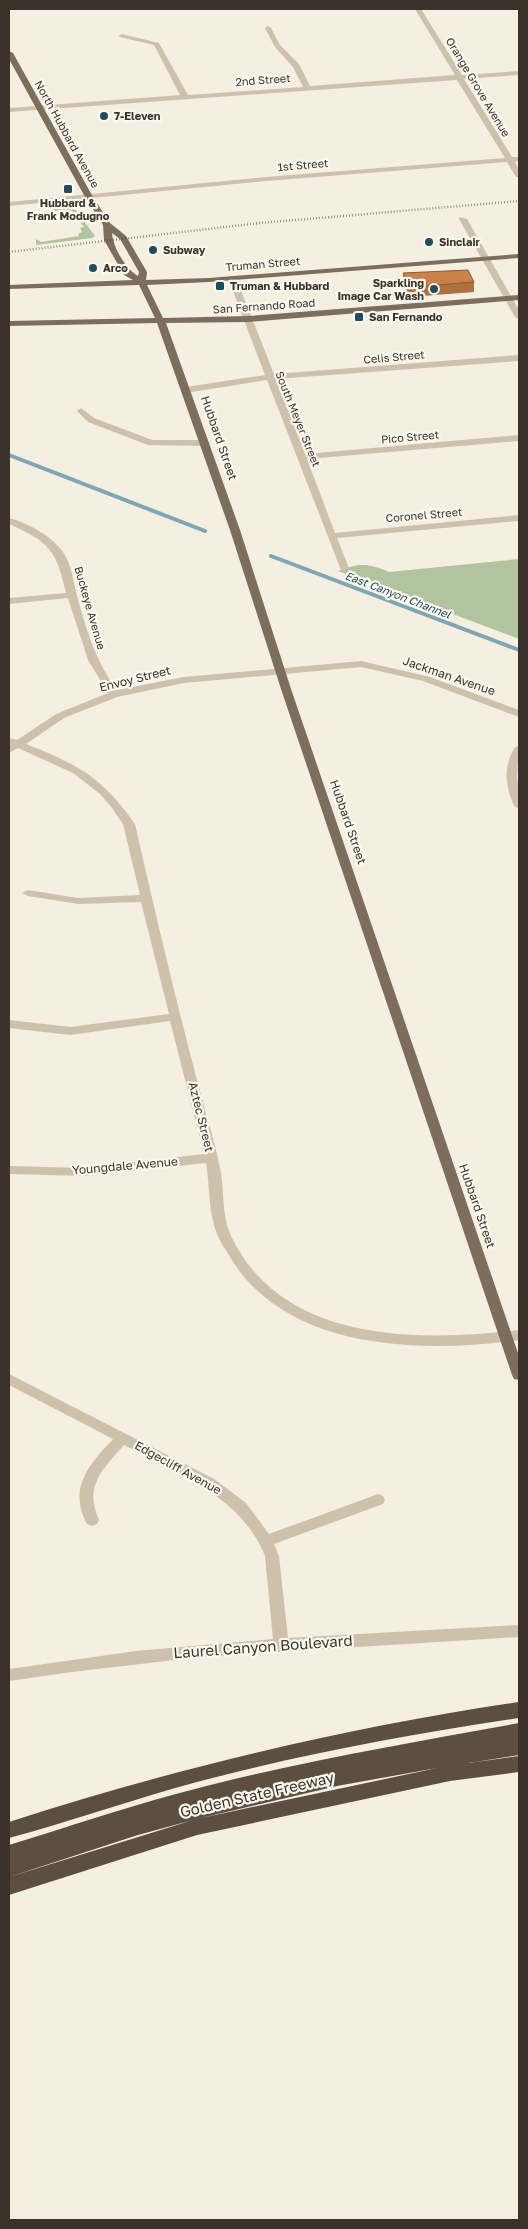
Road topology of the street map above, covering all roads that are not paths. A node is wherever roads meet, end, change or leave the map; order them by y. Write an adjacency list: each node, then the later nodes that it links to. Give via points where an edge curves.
1 (418, 9): 6 (street, Orange Grove Avenue)
2 (268, 28): 7 (street, via 277,46 296,66)
3 (122, 36): 8 (street, via 157,44)
4 (9, 53): 9 (main road, North Hubbard Avenue)
5 (519, 73): 6 (street, 2nd Street)
6 (459, 77): 7 (street, 2nd Street); 12 (street, Orange Grove Avenue)
7 (307, 88): 8 (street, 2nd Street)
8 (185, 97): 9 (street, 2nd Street)
9 (40, 108): 10 (street, 2nd Street); 14 (main road, North Hubbard Avenue)
10 (9, 110)
11 (519, 159): 12 (street, 1st Street)
12 (508, 160): 13 (street, Orange Grove Avenue); 14 (street, 1st Street)
13 (519, 176)
14 (88, 197): 15 (street, 1st Street); 17 (main road, North Hubbard Avenue)
15 (9, 204)
16 (463, 219): 20 (street)
17 (107, 225): 18 (main road, North Hubbard Avenue); 22 (main road, Hubbard Street, via 108,240 127,273)
18 (123, 238): 22 (main road, Hubbard Street, via 143,272)
19 (519, 256): 20 (main road, Truman Street)
20 (486, 258): 21 (main road, Truman Street); 25 (street)
21 (232, 278): 22 (main road, Truman Street); 27 (street, South Meyer Street)
22 (142, 282): 23 (main road, Truman Street); 28 (main road, Hubbard Street)
23 (9, 287)
24 (519, 297): 25 (main road, San Fernando Road)
25 (507, 298): 26 (street); 27 (main road, San Fernando Road)
26 (519, 317)
27 (248, 319): 28 (main road, San Fernando Road); 31 (street, South Meyer Street)
28 (162, 321): 29 (main road, San Fernando Road); 32 (main road, Hubbard Street)
29 (9, 324)
30 (519, 358): 31 (street, Celis Street)
31 (270, 378): 32 (street, Celis Street); 36 (street, South Meyer Street)
32 (186, 390): 35 (main road, Hubbard Street)
33 (81, 411): 35 (street, via 91,420 150,443)
34 (519, 438): 36 (street, Pico Street)
35 (205, 443): 43 (main road, Hubbard Street)
36 (302, 457): 39 (street, South Meyer Street)
37 (519, 518): 39 (street, Coronel Street)
38 (9, 521): 41 (street, Buckeye Avenue, via 39,536 57,550 64,563)
39 (332, 536): 40 (street, South Meyer Street)
40 (344, 568)
41 (72, 595): 42 (street); 44 (street, Buckeye Avenue, via 94,666)
42 (9, 601)
43 (281, 672): 44 (street, Envoy Street, via 184,680); 45 (street, Jackman Avenue, via 361,664 426,679); 55 (main road, Hubbard Street)
44 (114, 694): 46 (street, Envoy Street, via 60,716)
45 (519, 714)
46 (12, 745): 50 (street, Aztec Street, via 81,771 115,803 129,824)
47 (519, 749): 48 (street, via 511,767 510,786)
48 (519, 806)
49 (28, 893): 50 (street, via 78,901)
50 (146, 898): 51 (street, Aztec Street)
51 (175, 1017): 52 (street, via 70,1031); 53 (street, Aztec Street)
52 (9, 1024)
53 (211, 1158): 54 (street, Youngdale Avenue, via 85,1172); 55 (street, Aztec Street, via 224,1235 261,1289 296,1312 332,1328 373,1338 423,1341)
54 (9, 1170)
55 (513, 1336): 56 (main road, Hubbard Street)
56 (519, 1374)
57 (9, 1379): 58 (street, Edgecliff Avenue)
58 (123, 1437): 60 (street, via 92,1472 85,1493 85,1508); 61 (street, Edgecliff Avenue, via 208,1483 241,1507)
59 (378, 1500): 61 (street)
60 (92, 1520)
61 (266, 1541): 63 (street, Edgecliff Avenue, via 272,1556)
62 (519, 1630): 63 (street, Laurel Canyon Boulevard)
63 (281, 1644): 64 (street, Laurel Canyon Boulevard, via 81,1663)
64 (9, 1675)
65 (519, 1710): 69 (highway, via 446,1720 297,1750 185,1778)
66 (519, 1731): 70 (highway, via 276,1778 176,1802)
67 (519, 1747): 71 (highway, via 432,1759 337,1778 156,1821)
68 (519, 1764): 72 (highway, Golden State Freeway, via 450,1773 197,1827)
69 (9, 1830)
70 (9, 1853)
71 (9, 1868)
72 (9, 1886)

